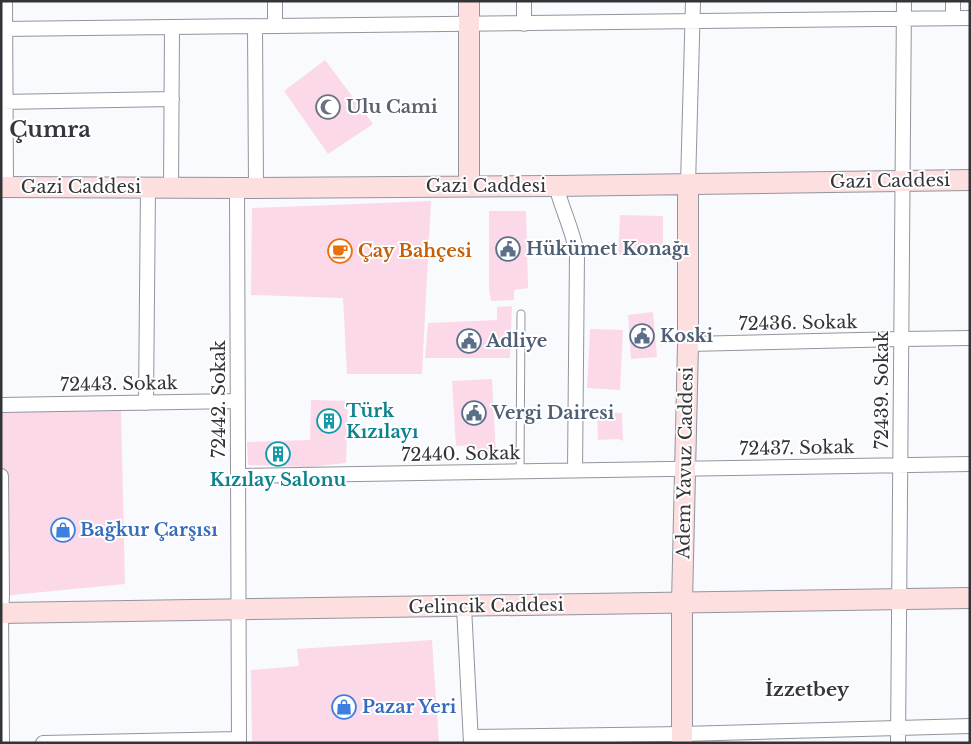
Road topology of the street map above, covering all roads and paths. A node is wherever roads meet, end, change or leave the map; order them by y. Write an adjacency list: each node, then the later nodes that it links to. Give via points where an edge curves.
1 (5, 1): 17 (street)
2 (275, 1): 15 (street)
3 (469, 1): 12 (street)
4 (524, 1): 13 (street)
5 (693, 1): 11 (street)
6 (904, 1): 8 (street, 72439. Sokak)
7 (953, 1): 9 (street)
8 (904, 18): 9 (street); 11 (street); 20 (street, 72439. Sokak)
9 (953, 18): 10 (street)
10 (970, 18)
11 (693, 22): 13 (street); 22 (street)
12 (469, 24): 13 (street); 15 (street); 23 (street)
13 (524, 24)
14 (255, 26): 15 (street); 16 (street); 27 (street, 72442. Sokak)
15 (275, 26)
16 (172, 27): 17 (street); 18 (street)
17 (3, 29): 19 (street)
18 (172, 99): 19 (street); 28 (street)
19 (3, 102): 25 (street)
20 (903, 180): 21 (street, Gazi Caddesi); 22 (street, Gazi Caddesi); 31 (street, 72439. Sokak)
21 (970, 180)
22 (688, 184): 24 (street, Gazi Caddesi); 32 (street, Adem Yavuz Caddesi)
23 (469, 186): 24 (street, Gazi Caddesi); 27 (street, Gazi Caddesi)
24 (556, 186): 39 (street, via 577,254)
25 (4, 187): 26 (street, Gazi Caddesi)
26 (148, 187): 28 (street, Gazi Caddesi); 34 (street)
27 (246, 187): 28 (street, Gazi Caddesi); 33 (street, 72442. Sokak)
28 (171, 188)
29 (520, 314): 40 (lane)
30 (970, 338): 31 (street, 72436. Sokak)
31 (902, 339): 32 (street, 72436. Sokak); 37 (street, 72439. Sokak)
32 (688, 344): 38 (street, Adem Yavuz Caddesi)
33 (238, 401): 34 (street, 72443. Sokak); 42 (street, 72442. Sokak)
34 (146, 402): 35 (street, 72443. Sokak)
35 (1, 405)
36 (970, 464): 37 (street, 72437. Sokak)
37 (900, 465): 38 (street, 72437. Sokak); 44 (street, 72439. Sokak)
38 (686, 469): 39 (street, 72440. Sokak); 45 (street, Adem Yavuz Caddesi)
39 (575, 470): 40 (street, 72440. Sokak)
40 (520, 471): 42 (street, 72440. Sokak)
41 (1, 476): 48 (street)
42 (238, 476): 47 (street, 72442. Sokak)
43 (970, 598): 44 (street, Gelincik Caddesi)
44 (900, 599): 45 (street, Gelincik Caddesi); 50 (street, 72439. Sokak)
45 (682, 603): 46 (street, Gelincik Caddesi); 51 (street, Adem Yavuz Caddesi)
46 (464, 607): 47 (street, Gelincik Caddesi); 52 (street)
47 (238, 610): 48 (street, Gelincik Caddesi); 53 (street, 72442. Sokak)
48 (1, 613): 54 (street)
49 (970, 726): 50 (street)
50 (898, 728): 51 (street); 56 (street, 72439. Sokak)
51 (682, 738): 52 (street)
52 (471, 740)
53 (239, 741): 55 (street)
54 (2, 743)
55 (43, 743)
56 (898, 743)

